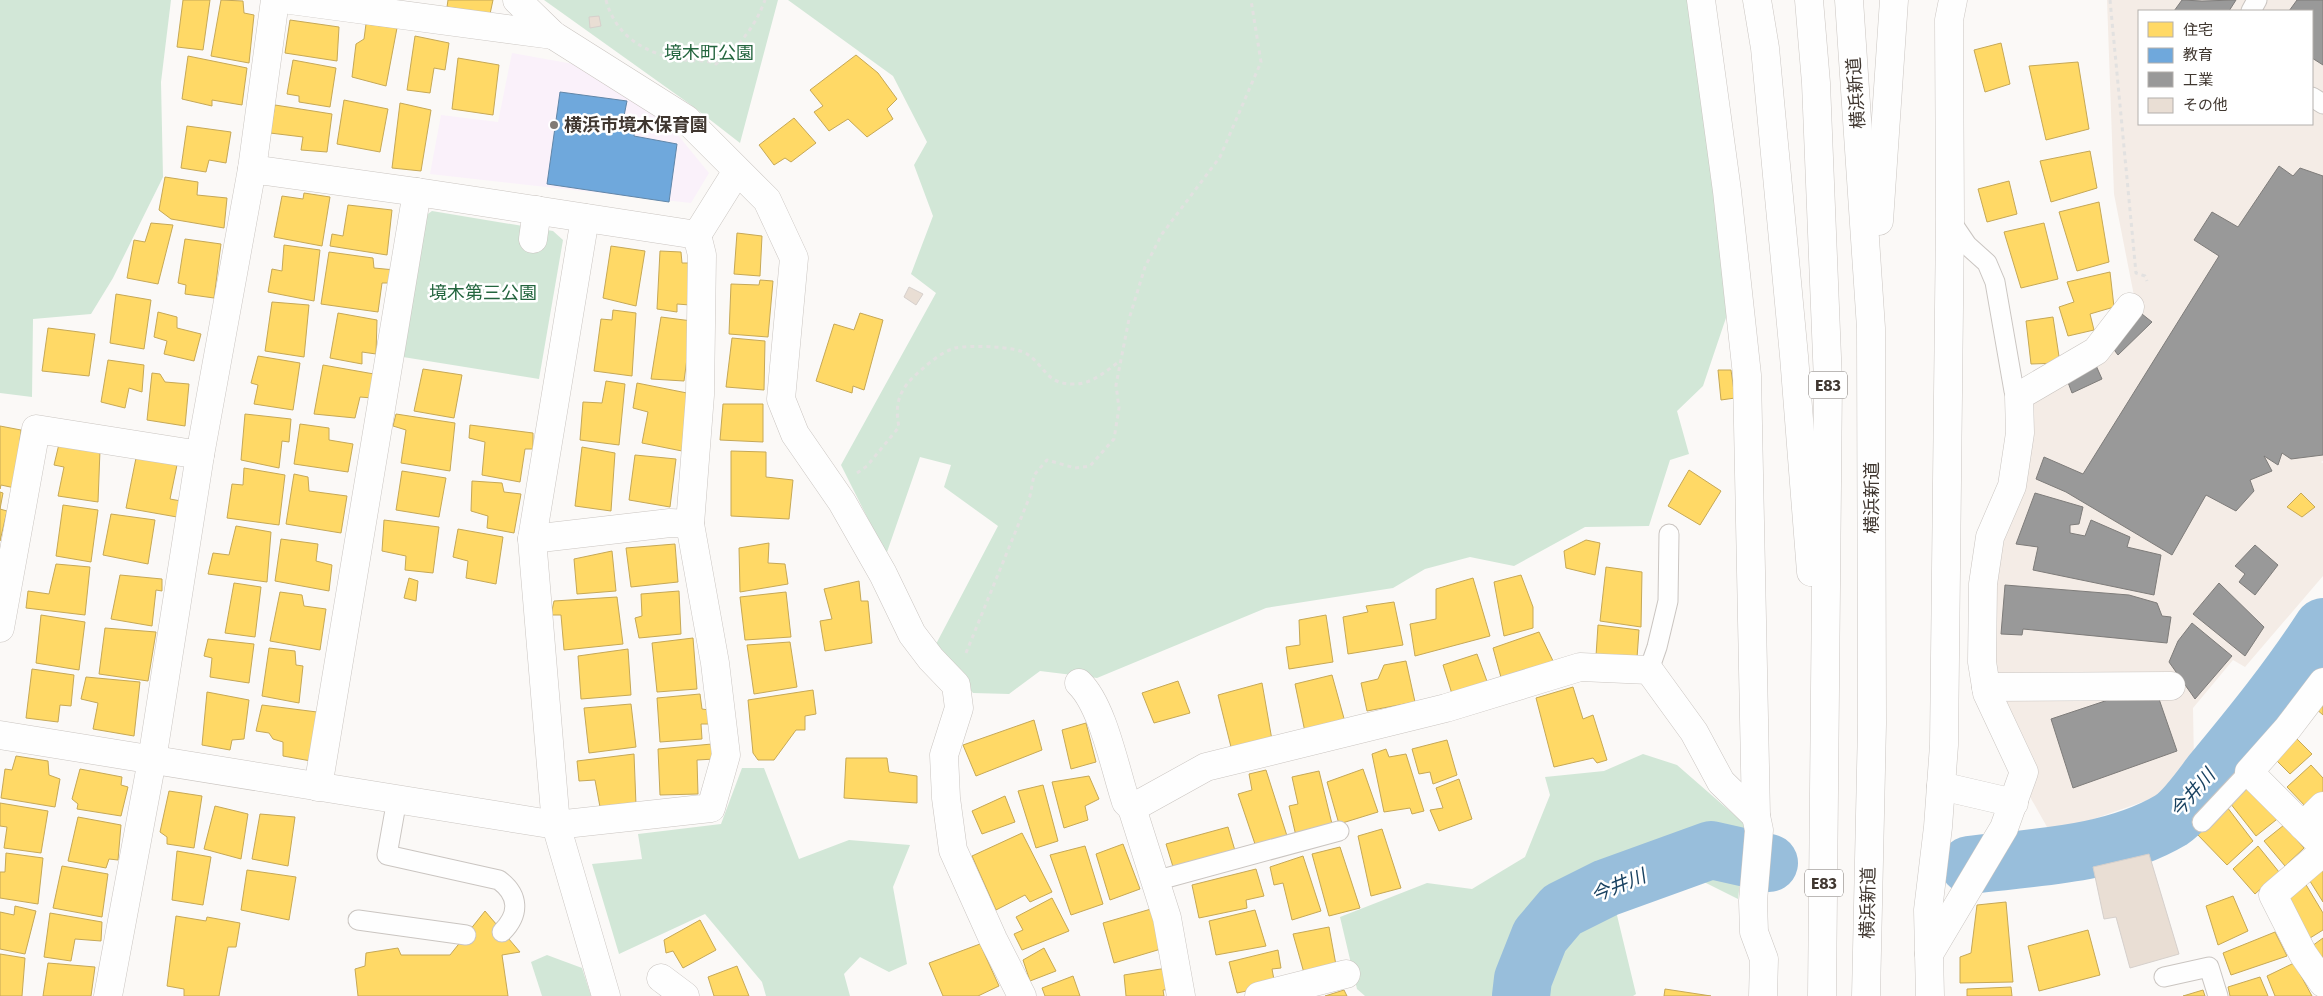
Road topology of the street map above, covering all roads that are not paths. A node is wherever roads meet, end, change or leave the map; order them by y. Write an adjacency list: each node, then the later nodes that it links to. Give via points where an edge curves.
1 (275, 0): 11 (main road)
2 (290, 0): 10 (main road)
3 (517, 0): 10 (main road)
4 (1701, 0): 43 (main road, via 1727,191 1747,375)
5 (1757, 0): 34 (main road, via 1765,48 1794,356)
6 (1809, 0): 34 (main road, E83, via 1816,83 1828,382)
7 (1849, 0): 20 (main road, 横浜新道 / E83)
8 (1894, 0): 20 (main road)
9 (1953, 0): 16 (main road, via 1950,20)
10 (553, 35): 12 (main road, via 686,119)
11 (252, 169): 13 (main road); 22 (main road)
12 (737, 171): 17 (main road); 61 (main road, via 767,200 794,258 781,399 795,434 833,489 883,574 912,634 956,685 959,708 944,755 953,850)
13 (417, 192): 14 (main road); 37 (main road, via 398,348)
14 (537, 210): 15 (main road); 18 (main road)
15 (584, 218): 17 (main road); 25 (main road)
16 (1950, 220): 21 (lane, via 1967,245 1987,263 1994,282 2014,391); 36 (main road)
17 (697, 235): 23 (main road, via 702,255 700,395)
18 (533, 239)
19 (2130, 307): 21 (main road, via 2096,351)
20 (1872, 328): 66 (main road, 横浜新道 / E83, via 1872,724)
21 (2019, 396): 31 (main road, via 2020,433 2012,486 1990,537 1983,584 1982,662)
22 (200, 455): 26 (main road, via 36,429); 33 (main road)
23 (690, 524): 25 (main road, via 670,523); 44 (main road, via 715,663 726,755 710,808)
24 (1669, 534): 27 (lane, via 1668,601)
25 (532, 540): 44 (main road)
26 (0, 628)
27 (1649, 670): 41 (main road, via 1580,667 1446,708 1206,767); 43 (main road, via 1694,732 1720,782)
28 (2323, 682): 35 (main road)
29 (1079, 683): 41 (main road, via 1088,692 1098,713 1126,802)
30 (2171, 686): 31 (main road)
31 (1986, 687): 39 (main road, via 2024,772)
32 (0, 735): 33 (main road)
33 (152, 760): 37 (main road); 58 (main road)
34 (1826, 770): 65 (main road, E83)
35 (2249, 772): 42 (lane); 45 (main road)
36 (1941, 786): 39 (main road); 53 (main road, via 1928,910)
37 (318, 787): 38 (main road)
38 (397, 800): 44 (main road); 51 (lane, via 387,854 499,880 510,889 515,901 510,924)
39 (2014, 803): 53 (main road, via 2004,828)
40 (2323, 806): 45 (main road)
41 (1132, 808): 49 (main road)
42 (2202, 822)
43 (1757, 823): 64 (main road, via 1754,932 1764,959)
44 (556, 825): 59 (main road)
45 (2303, 826): 47 (main road)
46 (1339, 830): 49 (lane)
47 (2323, 846)
48 (2323, 852): 57 (main road, via 2273,895 2303,954)
49 (1155, 882): 62 (main road, via 1167,918)
50 (358, 920): 52 (lane)
51 (502, 932)
52 (466, 935)
53 (1928, 954): 67 (main road)
54 (1346, 974): 63 (main road)
55 (2164, 977): 68 (lane, via 2209,967)
56 (661, 978): 60 (main road)
57 (2323, 984)
58 (108, 996)
59 (606, 996)
60 (685, 996)
61 (1022, 996)
62 (1181, 996)
63 (1259, 996)
64 (1763, 996)
65 (1822, 996)
66 (1866, 996)
67 (1930, 996)
68 (2218, 996)

